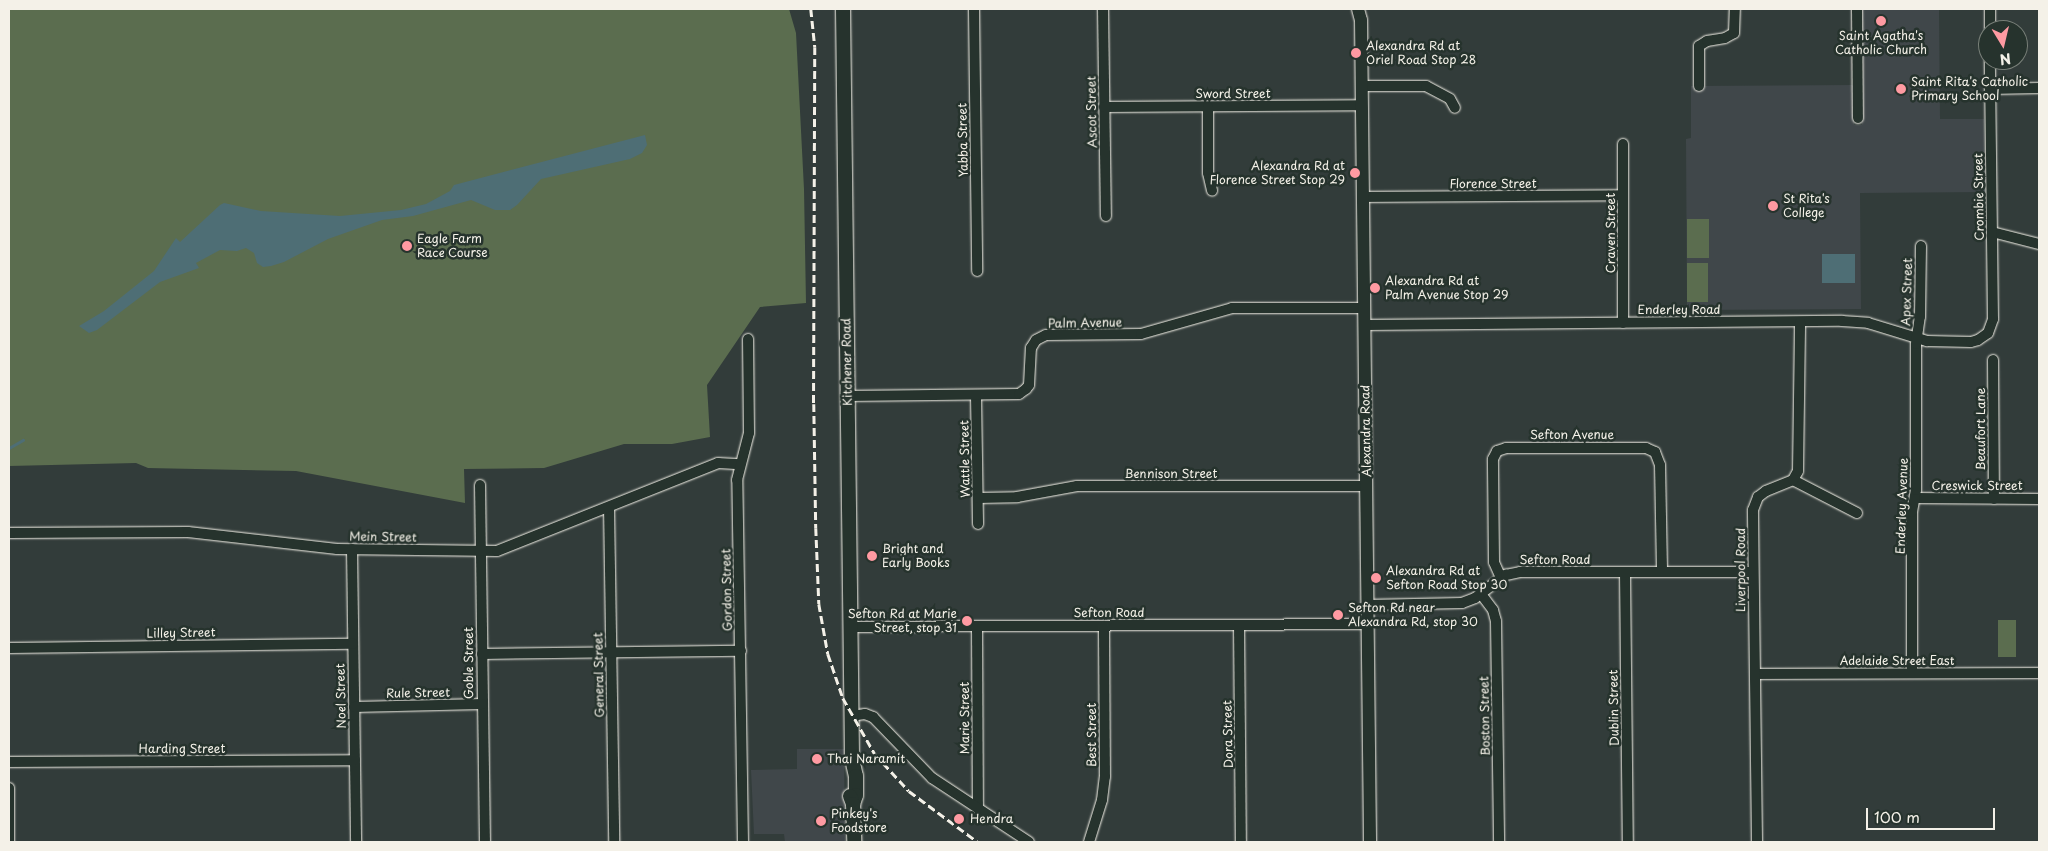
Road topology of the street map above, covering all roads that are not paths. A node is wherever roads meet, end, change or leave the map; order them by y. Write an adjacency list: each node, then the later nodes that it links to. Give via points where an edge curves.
1 (843, 9): 35 (main road, Kitchener Road)
2 (974, 9): 25 (street, Yabba Street)
3 (1103, 9): 13 (street, Ascot Street)
4 (1735, 9): 9 (street, via 1734,33 1699,46)
5 (1858, 9): 16 (street)
6 (1361, 13): 8 (street, Alexandra Road)
7 (1990, 70): 11 (street, Crombie Street)
8 (1362, 86): 12 (street, Alexandra Road); 15 (street, via 1426,86 1450,99)
9 (1699, 86)
10 (2039, 88): 11 (street)
11 (1990, 89): 22 (street, Crombie Street)
12 (1362, 105): 14 (street, Sword Street); 20 (street, Alexandra Road)
13 (1104, 107): 14 (street, Sword Street); 21 (street, Ascot Street)
14 (1208, 107): 18 (street, via 1208,173)
15 (1456, 108)
16 (1858, 118)
17 (1623, 144): 19 (street, Craven Street)
18 (1212, 191)
19 (1623, 196): 20 (street, Florence Street); 28 (street, Craven Street)
20 (1363, 197): 26 (street, Alexandra Road)
21 (1106, 216)
22 (1992, 232): 23 (street); 30 (street, Crombie Street, via 1993,319)
23 (2039, 244)
24 (1921, 246): 32 (street, Apex Street)
25 (977, 270)
26 (1364, 308): 29 (street, Alexandra Road); 34 (street, Palm Avenue, via 1232,308 1141,334 1046,335 1036,340 1031,348 1029,385 1025,391)
27 (1800, 322): 28 (street, Enderley Road); 32 (street, Enderley Road, via 1862,322); 37 (street, via 1799,463)
28 (1623, 323): 29 (street, Enderley Road)
29 (1364, 325): 39 (street, Alexandra Road)
30 (1988, 333): 32 (street, Enderley Road, via 1971,342)
31 (748, 339): 36 (street, Gordon Street, via 749,433)
32 (1917, 339): 41 (street, Enderley Avenue)
33 (1993, 360): 42 (street, Beaufort Lane)
34 (976, 395): 35 (street, Palm Avenue); 40 (street, Wattle Street)
35 (848, 396): 59 (main road, Kitchener Road)
36 (740, 464): 44 (street, Mein Street, via 718,464); 63 (street, Gordon Street, via 737,480)
37 (1793, 480): 45 (street); 51 (street, Liverpool Road, via 1766,490 1755,503)
38 (480, 485): 49 (street, Goble Street)
39 (1366, 486): 40 (street, Bennison Street, via 1076,486 1016,497); 55 (street, Alexandra Road)
40 (978, 498): 46 (street, Wattle Street)
41 (1915, 498): 42 (street, Creswick Street); 66 (street, Enderley Avenue, via 1912,512)
42 (1994, 499): 43 (street, Creswick Street)
43 (2039, 499)
44 (609, 507): 49 (street, Mein Street, via 504,549); 64 (street, General Street)
45 (1857, 513)
46 (978, 524)
47 (9, 534): 48 (street, Mein Street, via 188,532)
48 (352, 549): 49 (street, Mein Street); 61 (street, Noel Street)
49 (481, 552): 65 (street, Goble Street)
50 (1662, 572): 51 (street, Sefton Road); 52 (street, Sefton Road); 53 (street, Sefton Avenue, via 1660,465 1655,452 1646,448 1506,448 1497,451 1493,459 1494,562)
51 (1753, 572): 68 (street, Liverpool Road)
52 (1625, 573): 53 (street, Sefton Road, via 1520,572); 87 (street, Dublin Street)
53 (1501, 578): 54 (street, Sefton Road)
54 (1480, 594): 55 (street, Sefton Road, via 1462,603); 86 (street, Boston Street, via 1493,610 1496,621)
55 (1367, 605): 56 (street, Alexandra Road)
56 (1367, 624): 57 (street, Sefton Road); 85 (street, Alexandra Road)
57 (1239, 625): 58 (street, Sefton Road); 84 (street, Dora Street)
58 (1104, 626): 60 (street, Sefton Road); 83 (street, Best Street, via 1105,776 1102,800)
59 (851, 627): 60 (street, Sefton Road); 71 (main road, Kitchener Road)
60 (977, 627): 75 (street, Marie Street)
61 (353, 644): 62 (street, Lilley Street); 70 (street, Noel Street)
62 (9, 648)
63 (741, 651): 64 (street); 80 (street, Gordon Street)
64 (611, 652): 65 (street); 79 (street, General Street)
65 (482, 654): 69 (street, Goble Street)
66 (1912, 673): 67 (street, Adelaide Street East); 68 (street, Adelaide Street East)
67 (2039, 673)
68 (1755, 674): 88 (street, Liverpool Road)
69 (482, 704): 70 (street, Rule Street); 78 (street, Goble Street)
70 (354, 707): 72 (street, Noel Street)
71 (852, 716): 75 (street, via 873,716 932,778); 81 (main road, Kitchener Road, via 849,782)
72 (355, 760): 73 (street, Harding Street); 77 (street, Noel Street)
73 (9, 762)
74 (9, 788): 76 (street)
75 (978, 809): 82 (street)
76 (9, 842)
77 (356, 842)
78 (484, 842)
79 (614, 842)
80 (743, 842)
81 (854, 842)
82 (1029, 842)
83 (1089, 842)
84 (1242, 842)
85 (1370, 842)
86 (1499, 842)
87 (1628, 842)
88 (1757, 842)

